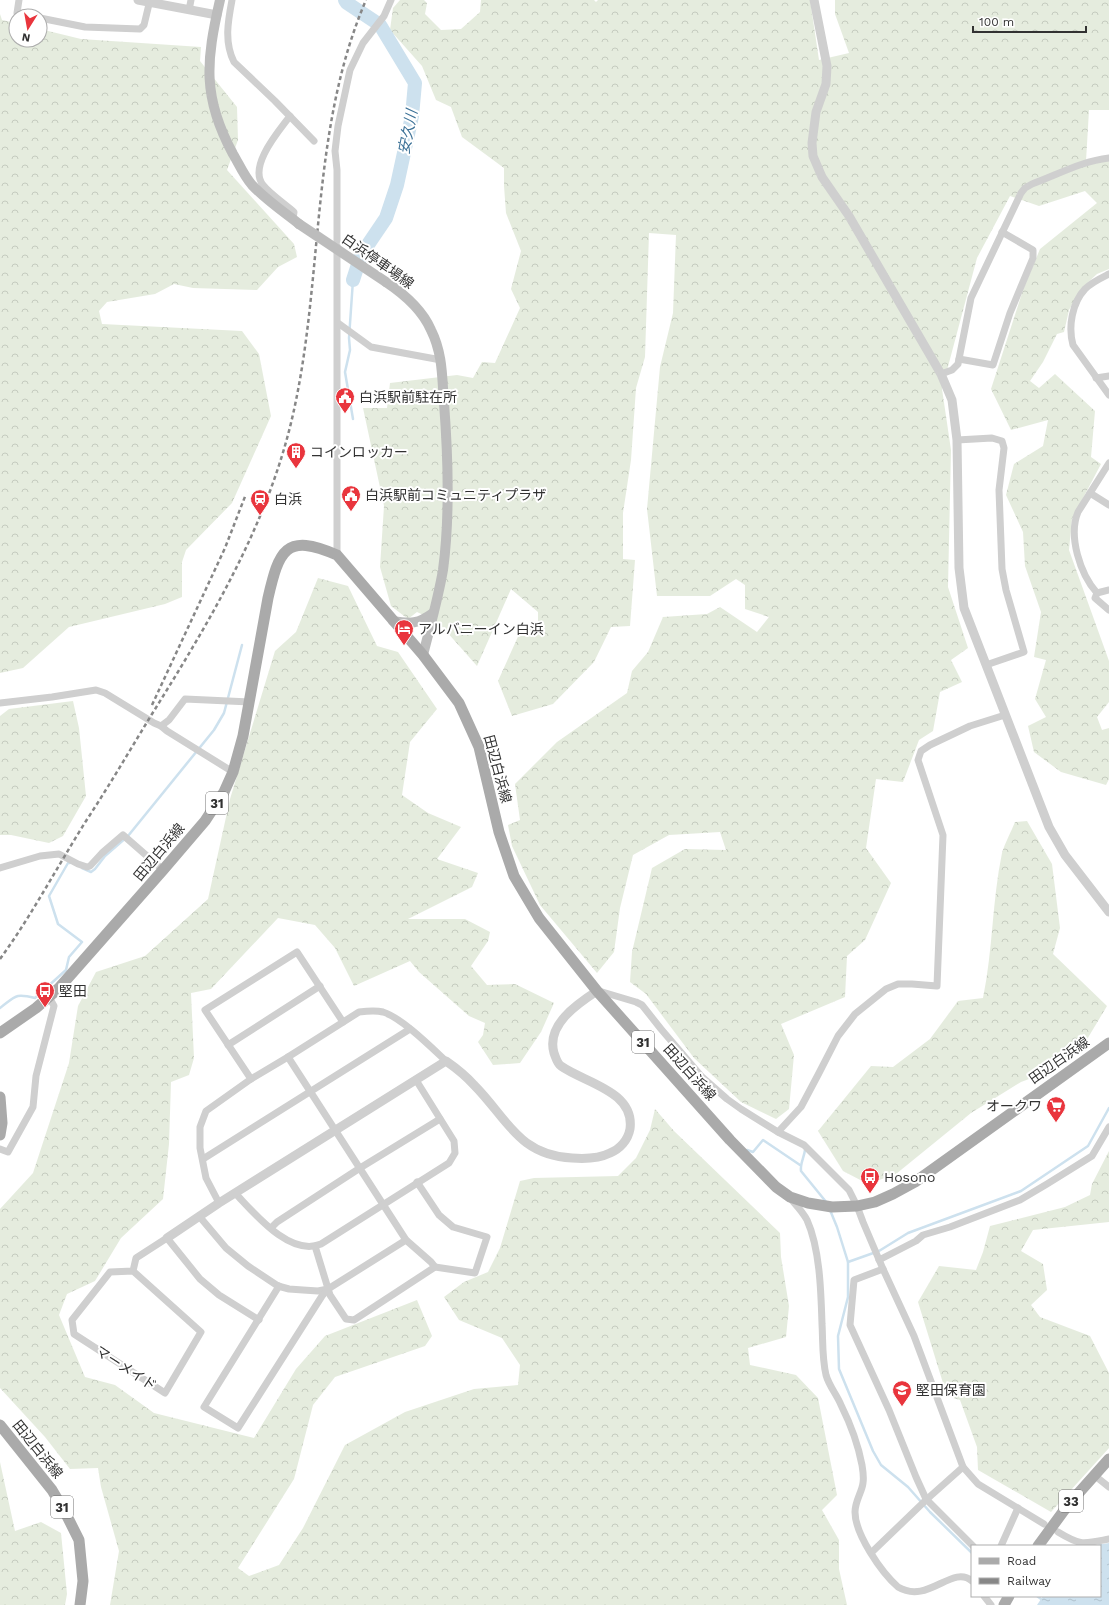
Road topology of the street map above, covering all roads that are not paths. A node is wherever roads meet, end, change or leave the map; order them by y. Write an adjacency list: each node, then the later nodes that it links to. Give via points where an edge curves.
1 (138, 0): 7 (street)
2 (191, 0): 8 (street)
3 (220, 0): 9 (main road, 白浜停車場線)
4 (232, 0): 11 (street, via 227,43 234,62)
5 (391, 0): 17 (street, via 382,18 363,43 350,70 338,126 335,151)
6 (814, 0): 20 (street, via 827,66 826,84 816,112 813,156 822,176 849,216)
7 (149, 1): 8 (street); 10 (street, via 144,25 140,29 85,28)
8 (189, 10): 9 (street)
9 (217, 15): 14 (main road, 白浜停車場線, via 209,75 221,128 251,184)
10 (48, 20)
11 (290, 116): 12 (street); 14 (street, via 268,146 260,165 259,177 263,185 294,212)
12 (314, 141)
13 (1109, 158): 15 (street, via 1080,164 1025,188)
14 (296, 222): 19 (main road, 白浜停車場線, bridge, via 408,298 431,330)
15 (1002, 232): 18 (street, via 971,298); 18 (street, via 1033,250 1033,258 1010,313 993,365)
16 (1109, 274): 22 (street, via 1086,288 1079,297 1072,317 1073,345)
17 (338, 324): 19 (street, via 371,347); 28 (street)
18 (959, 359): 20 (street, via 952,370)
19 (441, 360): 32 (main road, 白浜停車場線, via 446,466 445,535 443,569)
20 (941, 374): 24 (street, via 952,400)
21 (1109, 376): 22 (street)
22 (1096, 378): 23 (street)
23 (1109, 395)
24 (957, 440): 35 (street, via 959,568 964,608); 35 (street, via 992,438 1002,441 1004,448 1000,490 1002,569 1024,652)
25 (1109, 464): 26 (street)
26 (1090, 493): 27 (street); 30 (street, via 1075,520 1074,538 1087,580)
27 (1109, 505)
28 (337, 555): 33 (main road, 田辺白浜線 / 31); 36 (main road, 田辺白浜線 / 31, via 299,544 289,548 277,563 268,598)
29 (1109, 590): 30 (street)
30 (1097, 593): 31 (street, via 1095,598)
31 (1109, 610)
32 (433, 613): 33 (main road, via 421,622); 34 (main road, 白浜停車場線)
33 (393, 621): 34 (main road, 田辺白浜線 / 31)
34 (422, 655): 45 (main road, 田辺白浜線 / 31, via 459,703 479,747 499,832 514,876 539,918)
35 (986, 665): 38 (street)
36 (250, 702): 39 (street, via 185,699); 40 (main road, 田辺白浜線 / 31)
37 (0, 703): 39 (street, via 96,690)
38 (1005, 715): 43 (street, via 1057,842); 61 (street, via 970,726 930,745 921,751 918,760 943,835 938,986 898,984 886,989 855,1014 838,1036 800,1107)
39 (161, 726): 40 (street)
40 (233, 772): 42 (main road, 田辺白浜線 / 31, via 224,792 204,821)
41 (0, 868): 42 (street, via 40,856 59,854 87,867 123,835)
42 (163, 870): 46 (main road, 田辺白浜線 / 31)
43 (1109, 912)
44 (320, 986): 47 (street); 51 (street); 51 (street, via 297,952 205,1010)
45 (597, 991): 53 (street, via 585,998 563,1019 552,1040 554,1054 560,1065 612,1093 622,1101 629,1113 630,1132 625,1142 615,1151 601,1157 584,1159 549,1155 533,1148 520,1139 475,1085); 61 (street, via 642,1005 702,1077 741,1110); 68 (main road, 田辺白浜線 / 31, via 734,1145 771,1184)
46 (49, 997): 49 (main road, 田辺白浜線 / 31); 63 (street, via 54,1006 36,1076 33,1107 8,1152)
47 (343, 1022): 48 (street, via 358,1012 372,1010 383,1012); 52 (street)
48 (410, 1029): 53 (street); 56 (street)
49 (0, 1032)
50 (1109, 1043): 71 (main road, 田辺白浜線 / 31, via 914,1182 875,1202)
51 (228, 1045): 54 (street)
52 (288, 1057): 54 (street); 56 (street)
53 (446, 1061): 55 (street)
54 (251, 1079): 64 (street, via 206,1111 200,1127)
55 (416, 1080): 58 (street); 60 (street)
56 (311, 1092): 60 (street); 64 (street)
57 (0, 1097): 62 (main road)
58 (440, 1119): 65 (street); 66 (street, via 454,1140 455,1153 449,1163)
59 (1109, 1127): 77 (street, via 1092,1156 1020,1200 923,1235 916,1241)
60 (336, 1130): 65 (street); 67 (street)
61 (778, 1132): 71 (street, via 812,1151 849,1190)
62 (0, 1135)
63 (0, 1149)
64 (203, 1160): 69 (street, via 206,1178)
65 (360, 1168): 70 (street); 73 (street)
66 (418, 1182): 70 (street); 78 (street, via 438,1215 453,1227 487,1237 474,1273)
67 (236, 1194): 69 (street); 73 (street)
68 (790, 1197): 71 (main road, 田辺白浜線 / 31, via 832,1207); 97 (street, via 806,1218 815,1240 826,1376 841,1403 860,1456 863,1484 855,1511 856,1523)
69 (218, 1203): 72 (street)
70 (383, 1204): 75 (street); 76 (street)
71 (858, 1206): 77 (street)
72 (199, 1216): 74 (street); 81 (street, via 226,1248)
73 (271, 1228): 76 (street, via 292,1243)
74 (167, 1238): 80 (street, via 136,1258); 83 (street, via 200,1279)
75 (406, 1240): 78 (street); 82 (street)
76 (315, 1246): 82 (street)
77 (878, 1258): 79 (street)
78 (435, 1267): 82 (street, via 354,1320 346,1320)
79 (883, 1269): 86 (street, via 914,1336); 89 (street, via 854,1280 850,1325)
80 (133, 1272): 80 (street, マーメイド, via 110,1272 72,1320 74,1334 165,1393 201,1332)
81 (279, 1286): 82 (street, via 318,1291); 83 (street)
82 (328, 1289): 83 (street, via 238,1428 204,1407)
83 (259, 1320)
84 (0, 1425): 100 (main road, 田辺白浜線 / 31, via 52,1490 79,1540 83,1581)
85 (1109, 1459): 87 (main road, 33)
86 (963, 1467): 89 (street); 90 (street, via 978,1484)
87 (1094, 1475): 88 (street); 96 (main road, 33)
88 (1109, 1487)
89 (926, 1500): 94 (street); 97 (street)
90 (1018, 1508): 91 (street); 95 (street)
91 (1044, 1524)
92 (1058, 1532): 93 (street, via 1077,1543)
93 (1109, 1539)
94 (972, 1545)
95 (1001, 1545)
96 (1039, 1545)
97 (872, 1552): 98 (street, via 880,1566 903,1591 926,1594 958,1577)
98 (971, 1580)
99 (985, 1597): 101 (street)
100 (80, 1605)
101 (991, 1605)

